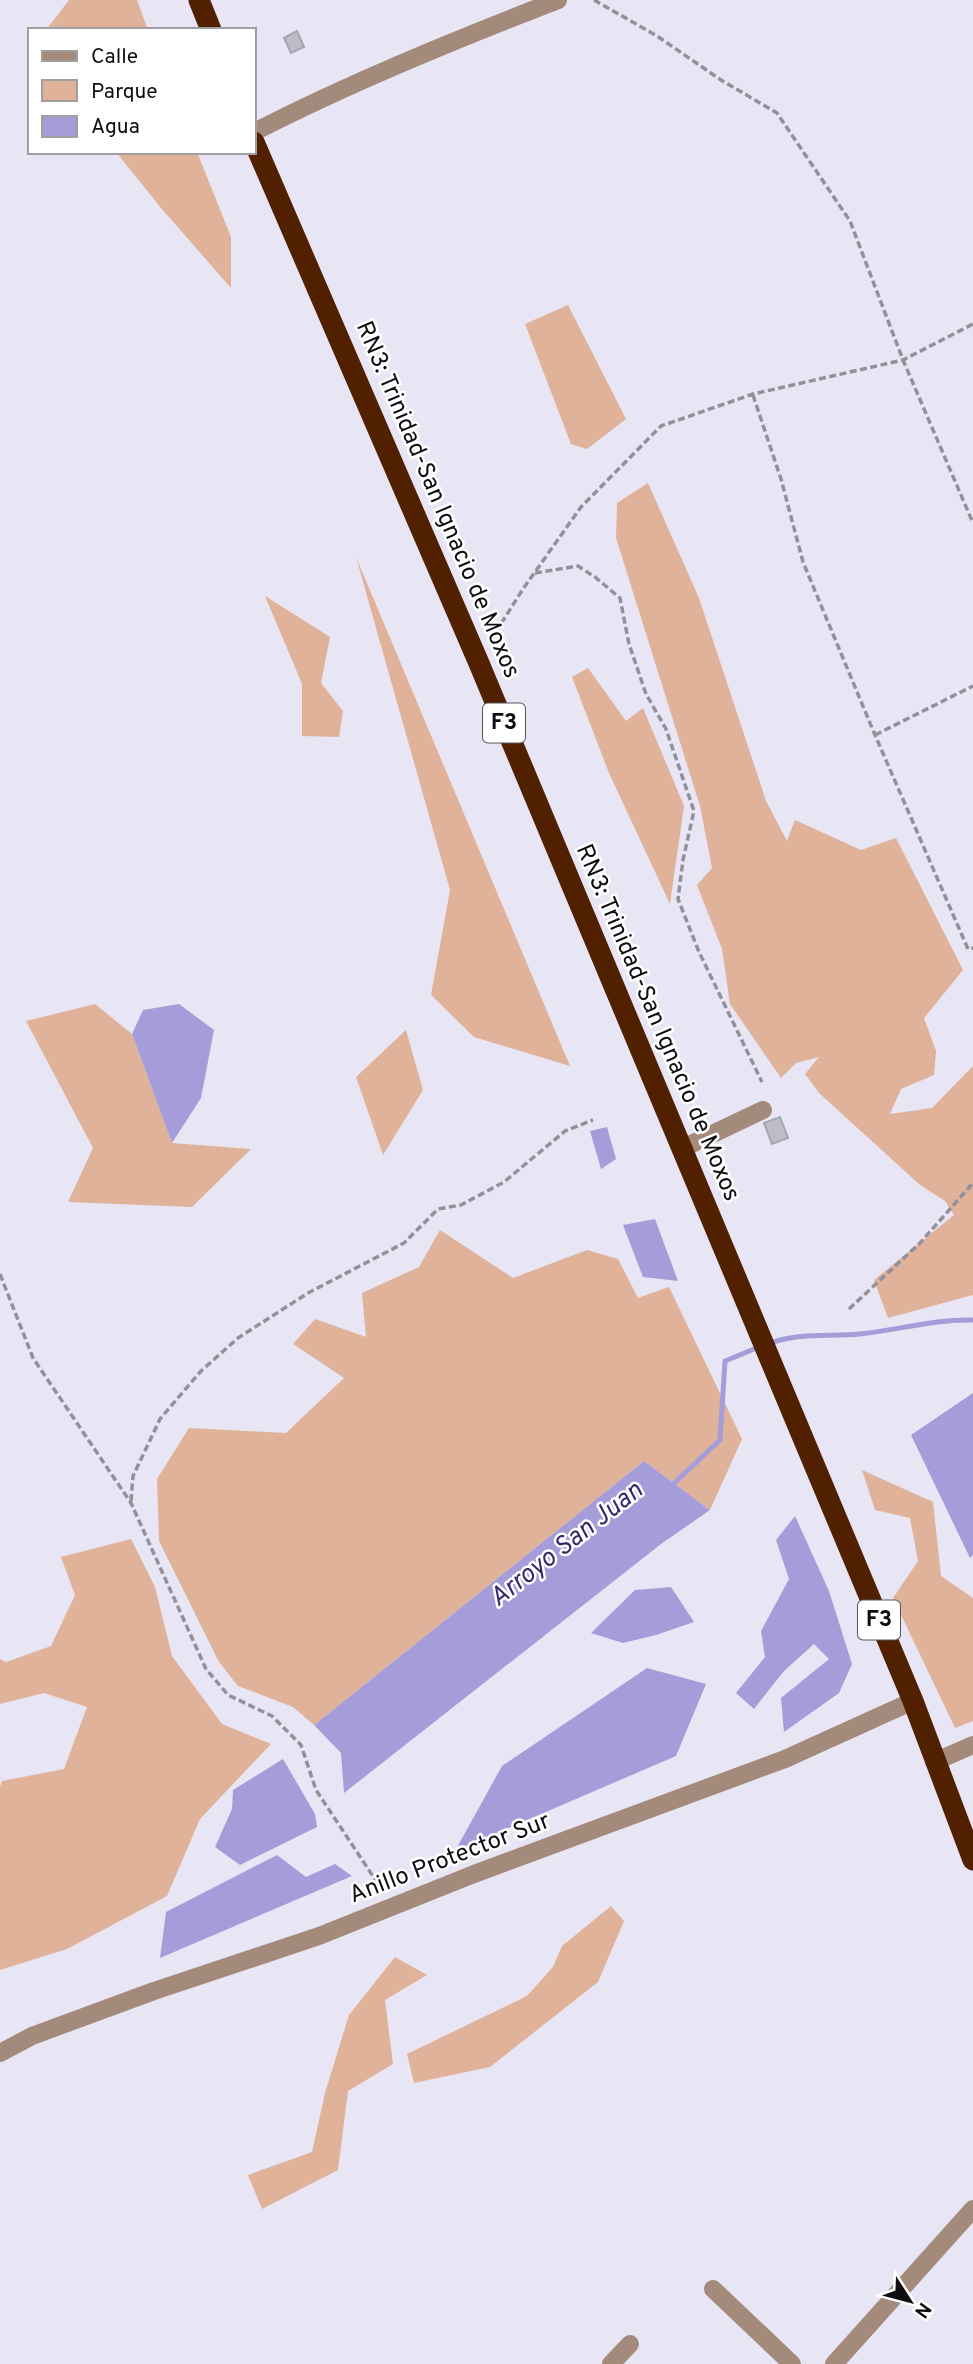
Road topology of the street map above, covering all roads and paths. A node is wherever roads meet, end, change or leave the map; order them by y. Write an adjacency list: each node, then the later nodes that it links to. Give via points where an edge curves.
1 (200, 0): 4 (highway)
2 (558, 0): 5 (street)
3 (594, 0): 8 (path, via 776,113 850,221)
4 (210, 28)
5 (256, 131)
6 (256, 147): 12 (highway, RN3: Trinidad-San Ignacio de Moxos / F3)
7 (973, 324): 8 (path)
8 (903, 360): 9 (path); 10 (path)
9 (753, 394): 11 (path, via 661,426 581,507); 14 (path, via 803,562)
10 (973, 523)
11 (534, 574): 12 (path); 16 (path, via 578,566 620,598 646,694 666,729 694,811 678,900)
12 (478, 661): 19 (highway, RN3: Trinidad-San Ignacio de Moxos / F3)
13 (973, 686): 14 (path)
14 (875, 736): 15 (path, via 968,948)
15 (973, 948)
16 (762, 1082)
17 (763, 1110): 19 (street)
18 (593, 1120): 23 (path, via 565,1131 504,1182 461,1205 438,1209 404,1243 308,1293 238,1338 201,1371 160,1419 133,1476)
19 (681, 1149): 24 (highway, RN3: Trinidad-San Ignacio de Moxos / F3)
20 (973, 1183): 22 (path, via 920,1243)
21 (0, 1274): 23 (path, via 33,1357)
22 (849, 1308)
23 (131, 1503): 28 (path, via 206,1669 228,1695 272,1716 302,1745 316,1790)
24 (914, 1701): 26 (highway, F3); 28 (street, Anillo Protector Sur, via 785,1759)
25 (973, 1745): 26 (street)
26 (934, 1762): 27 (highway, F3)
27 (973, 1860)
28 (392, 1907): 29 (street, Anillo Protector Sur, via 80,2018)
29 (0, 2053)
30 (973, 2208): 35 (street)
31 (713, 2288): 34 (street)
32 (630, 2344): 33 (street)
33 (611, 2364)
34 (792, 2364)
35 (834, 2364)

